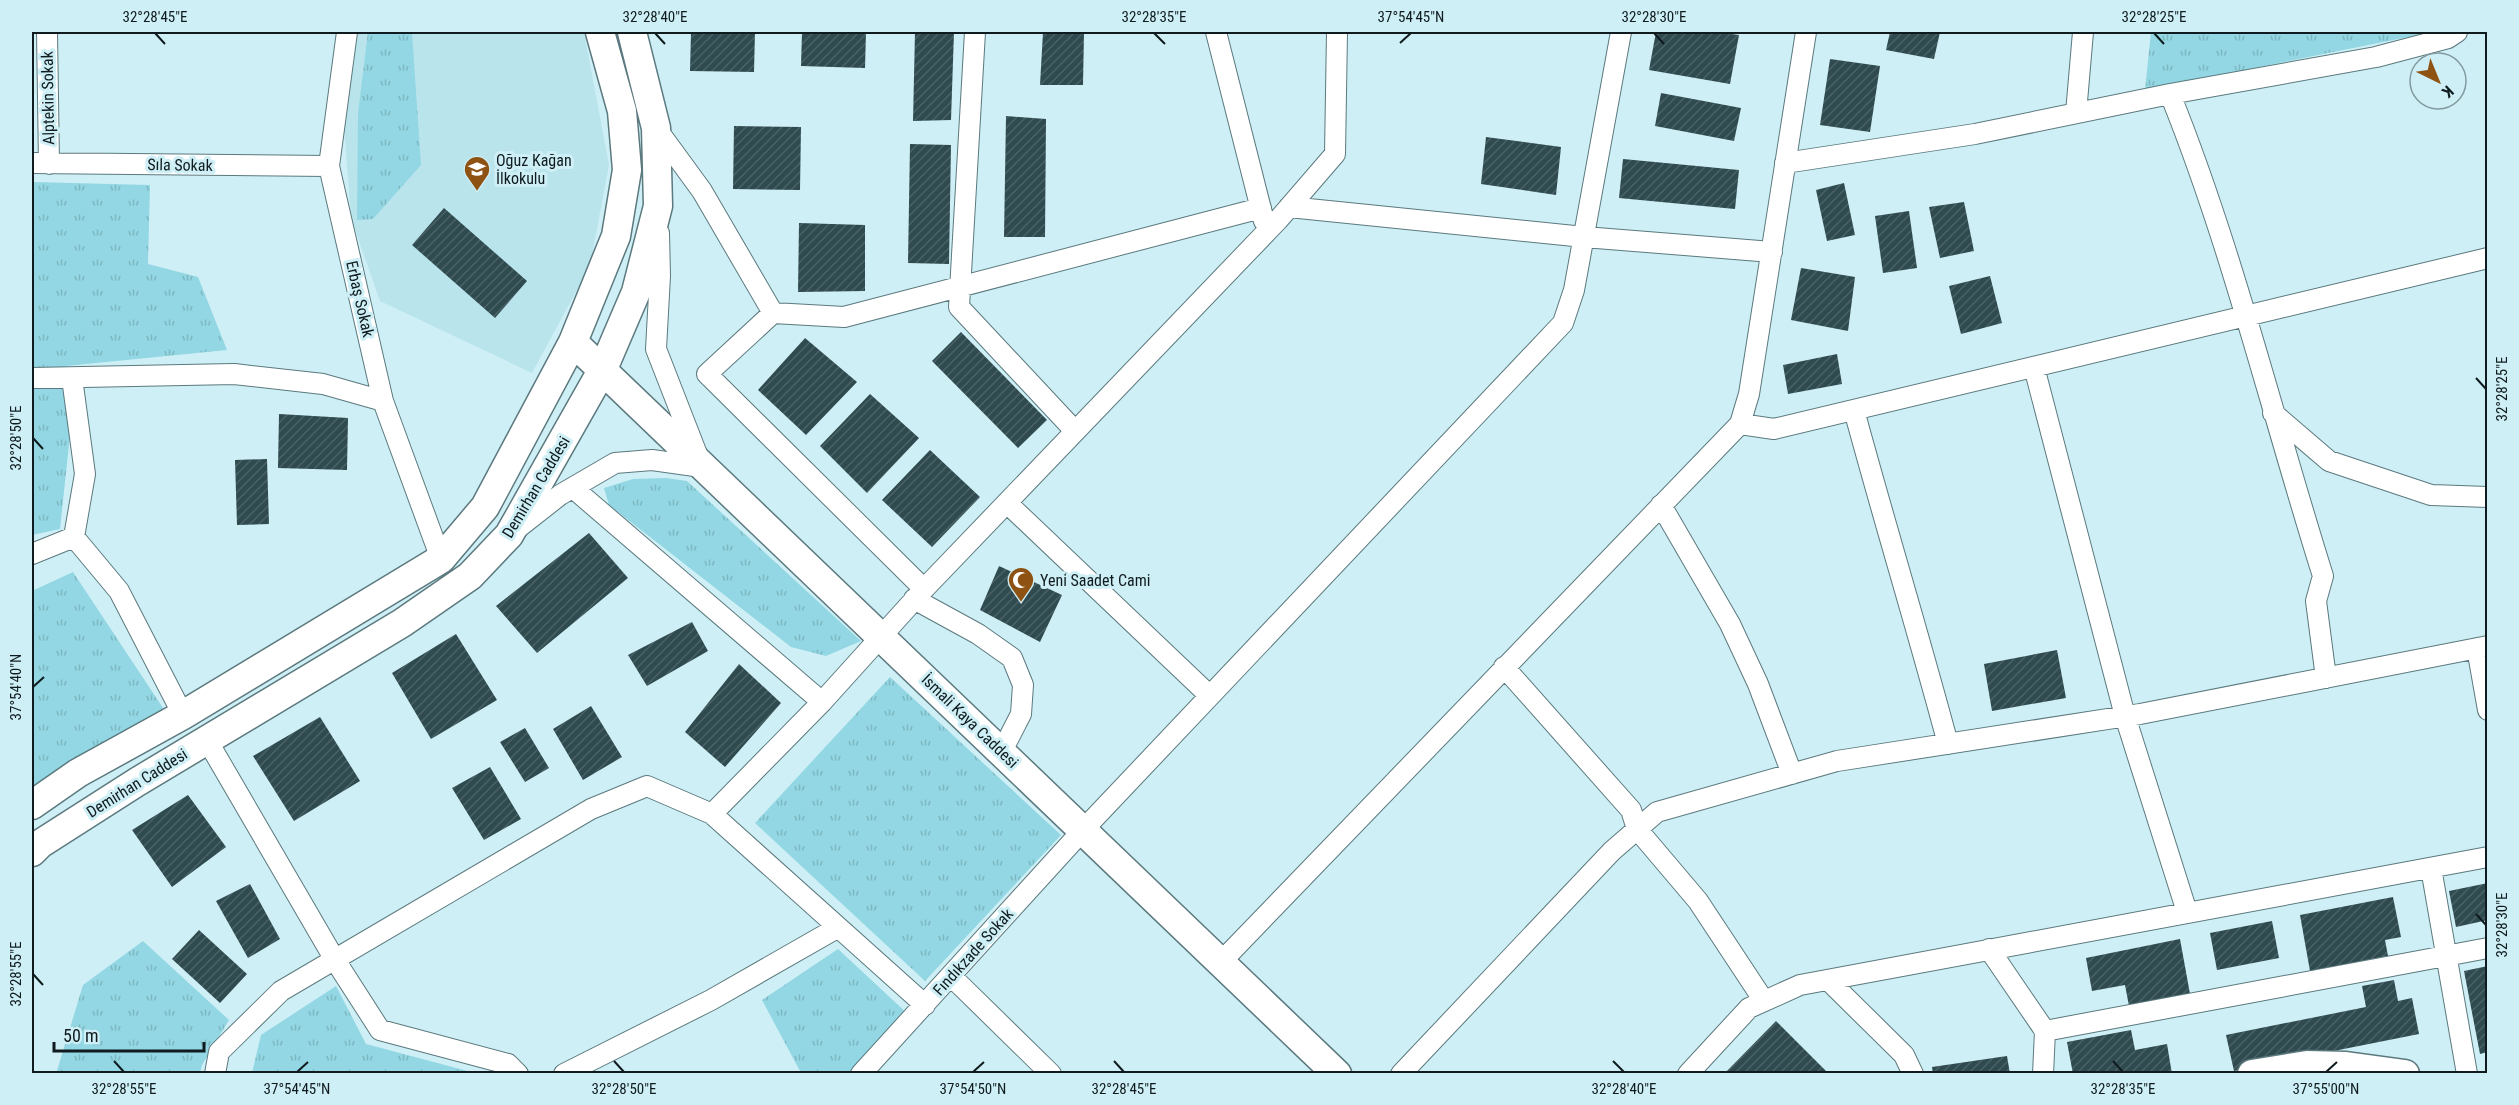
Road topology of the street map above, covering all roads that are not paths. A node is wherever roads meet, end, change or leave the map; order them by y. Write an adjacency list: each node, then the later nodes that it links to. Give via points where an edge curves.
1 (47, 32): 16 (street, Alptekin Sokak)
2 (347, 32): 17 (street, Erbaş Sokak)
3 (600, 32): 28 (main road, Demirhan Caddesi, via 622,111 627,170 616,236)
4 (632, 32): 14 (main road, Demirhan Caddesi)
5 (975, 32): 25 (street)
6 (1216, 32): 20 (street)
7 (1338, 32): 19 (street, via 1335,154)
8 (1621, 32): 22 (street, Fındıkzade Sokak)
9 (1806, 32): 15 (street)
10 (2083, 32): 13 (street)
11 (2457, 32): 12 (street, via 2448,38 2376,57)
12 (2170, 94): 13 (street); 27 (street, via 2195,156)
13 (2076, 113): 15 (street, via 1975,134)
14 (656, 128): 18 (main road, Demirhan Caddesi); 26 (street, via 702,190)
15 (1785, 163): 23 (street)
16 (40, 164): 17 (street, Sıla Sokak)
17 (329, 166): 33 (street, Erbaş Sokak)
18 (658, 206): 30 (main road, Demirhan Caddesi, via 636,292); 38 (street, via 656,349)
19 (1289, 207): 21 (street); 22 (street)
20 (1261, 208): 21 (street); 25 (street)
21 (1267, 232): 37 (street)
22 (1584, 237): 23 (street); 52 (street, Fındıkzade Sokak, via 1563,324)
23 (1772, 252): 36 (street, via 1749,394)
24 (2487, 258): 27 (street)
25 (962, 286): 26 (street, via 844,317); 37 (street, via 959,306)
26 (773, 313): 47 (street, via 706,374)
27 (2244, 316): 29 (street); 35 (street)
28 (573, 342): 30 (main road, İsmali Kaya Caddesi); 46 (main road, Demirhan Caddesi, via 485,507)
29 (2034, 367): 34 (street); 56 (street)
30 (603, 369): 38 (main road, İsmali Kaya Caddesi); 43 (main road, Demirhan Caddesi)
31 (32, 378): 32 (street)
32 (72, 378): 33 (street, via 234,374 323,384); 44 (street, via 85,474)
33 (383, 401): 46 (street, Erbaş Sokak)
34 (1854, 410): 36 (street, via 1774,429); 58 (street)
35 (2273, 413): 40 (street, via 2329,461 2431,495); 51 (street, via 2323,576 2316,601)
36 (1740, 424): 42 (street)
37 (1075, 431): 41 (street)
38 (702, 467): 39 (street, via 652,460 615,463); 48 (main road, İsmali Kaya Caddesi)
39 (573, 488): 43 (street); 53 (street)
40 (2487, 497)
41 (1007, 502): 47 (street); 52 (street)
42 (1661, 505): 50 (street); 60 (street, via 1730,624)
43 (509, 535): 57 (main road, Demirhan Caddesi, via 470,576 402,623)
44 (74, 537): 45 (street); 55 (street, via 119,591)
45 (32, 554)
46 (441, 559): 55 (main road, Demirhan Caddesi)
47 (919, 594): 48 (street); 59 (street, via 1012,658 1023,686 1021,714)
48 (880, 636): 53 (street); 59 (main road, İsmali Kaya Caddesi)
49 (2482, 647): 51 (street); 54 (street)
50 (1504, 667): 64 (street, via 1631,810); 74 (street)
51 (2326, 678): 56 (street)
52 (1210, 696): 63 (street, Fındıkzade Sokak)
53 (822, 702): 62 (street)
54 (2487, 710)
55 (183, 715): 61 (main road, Demirhan Caddesi, via 78,773)
56 (2125, 716): 58 (street); 68 (street)
57 (207, 740): 65 (main road, Demirhan Caddesi); 73 (street)
58 (1948, 744): 60 (street, via 1838,760)
59 (1002, 751): 63 (main road, İsmali Kaya Caddesi)
60 (1792, 774): 64 (street, via 1657,812)
61 (32, 805)
62 (712, 814): 69 (street); 73 (street, via 647,786 591,809)
63 (1083, 830): 74 (main road, İsmali Kaya Caddesi); 75 (street, Fındıkzade Sokak)
64 (1637, 830): 77 (street, via 1698,901); 86 (street, via 1612,851)
65 (32, 852)
66 (2487, 856): 67 (street)
67 (2431, 868): 68 (street); 72 (street)
68 (2187, 912): 71 (street)
69 (837, 928): 78 (street); 82 (street, via 711,1000)
70 (2487, 948): 72 (street)
71 (1989, 949): 76 (street); 79 (street)
72 (2447, 957): 79 (street); 92 (street)
73 (335, 960): 80 (street, via 281,991 219,1052); 81 (street, via 380,1030 508,1064)
74 (1221, 962): 85 (main road, İsmali Kaya Caddesi)
75 (951, 976): 78 (street, Fındıkzade Sokak); 84 (street)
76 (1828, 980): 77 (street, via 1800,985); 88 (street, via 1904,1055)
77 (1764, 1001): 87 (street, via 1749,1008)
78 (925, 1005): 83 (street, Fındıkzade Sokak)
79 (2045, 1031): 89 (street)
80 (215, 1074)
81 (518, 1074)
82 (564, 1074)
83 (861, 1074)
84 (1051, 1074)
85 (1337, 1074)
86 (1401, 1074)
87 (1688, 1074)
88 (1912, 1074)
89 (2043, 1074)
90 (2252, 1074): 91 (main road, via 2307,1065)
91 (2405, 1074)
92 (2467, 1074)

